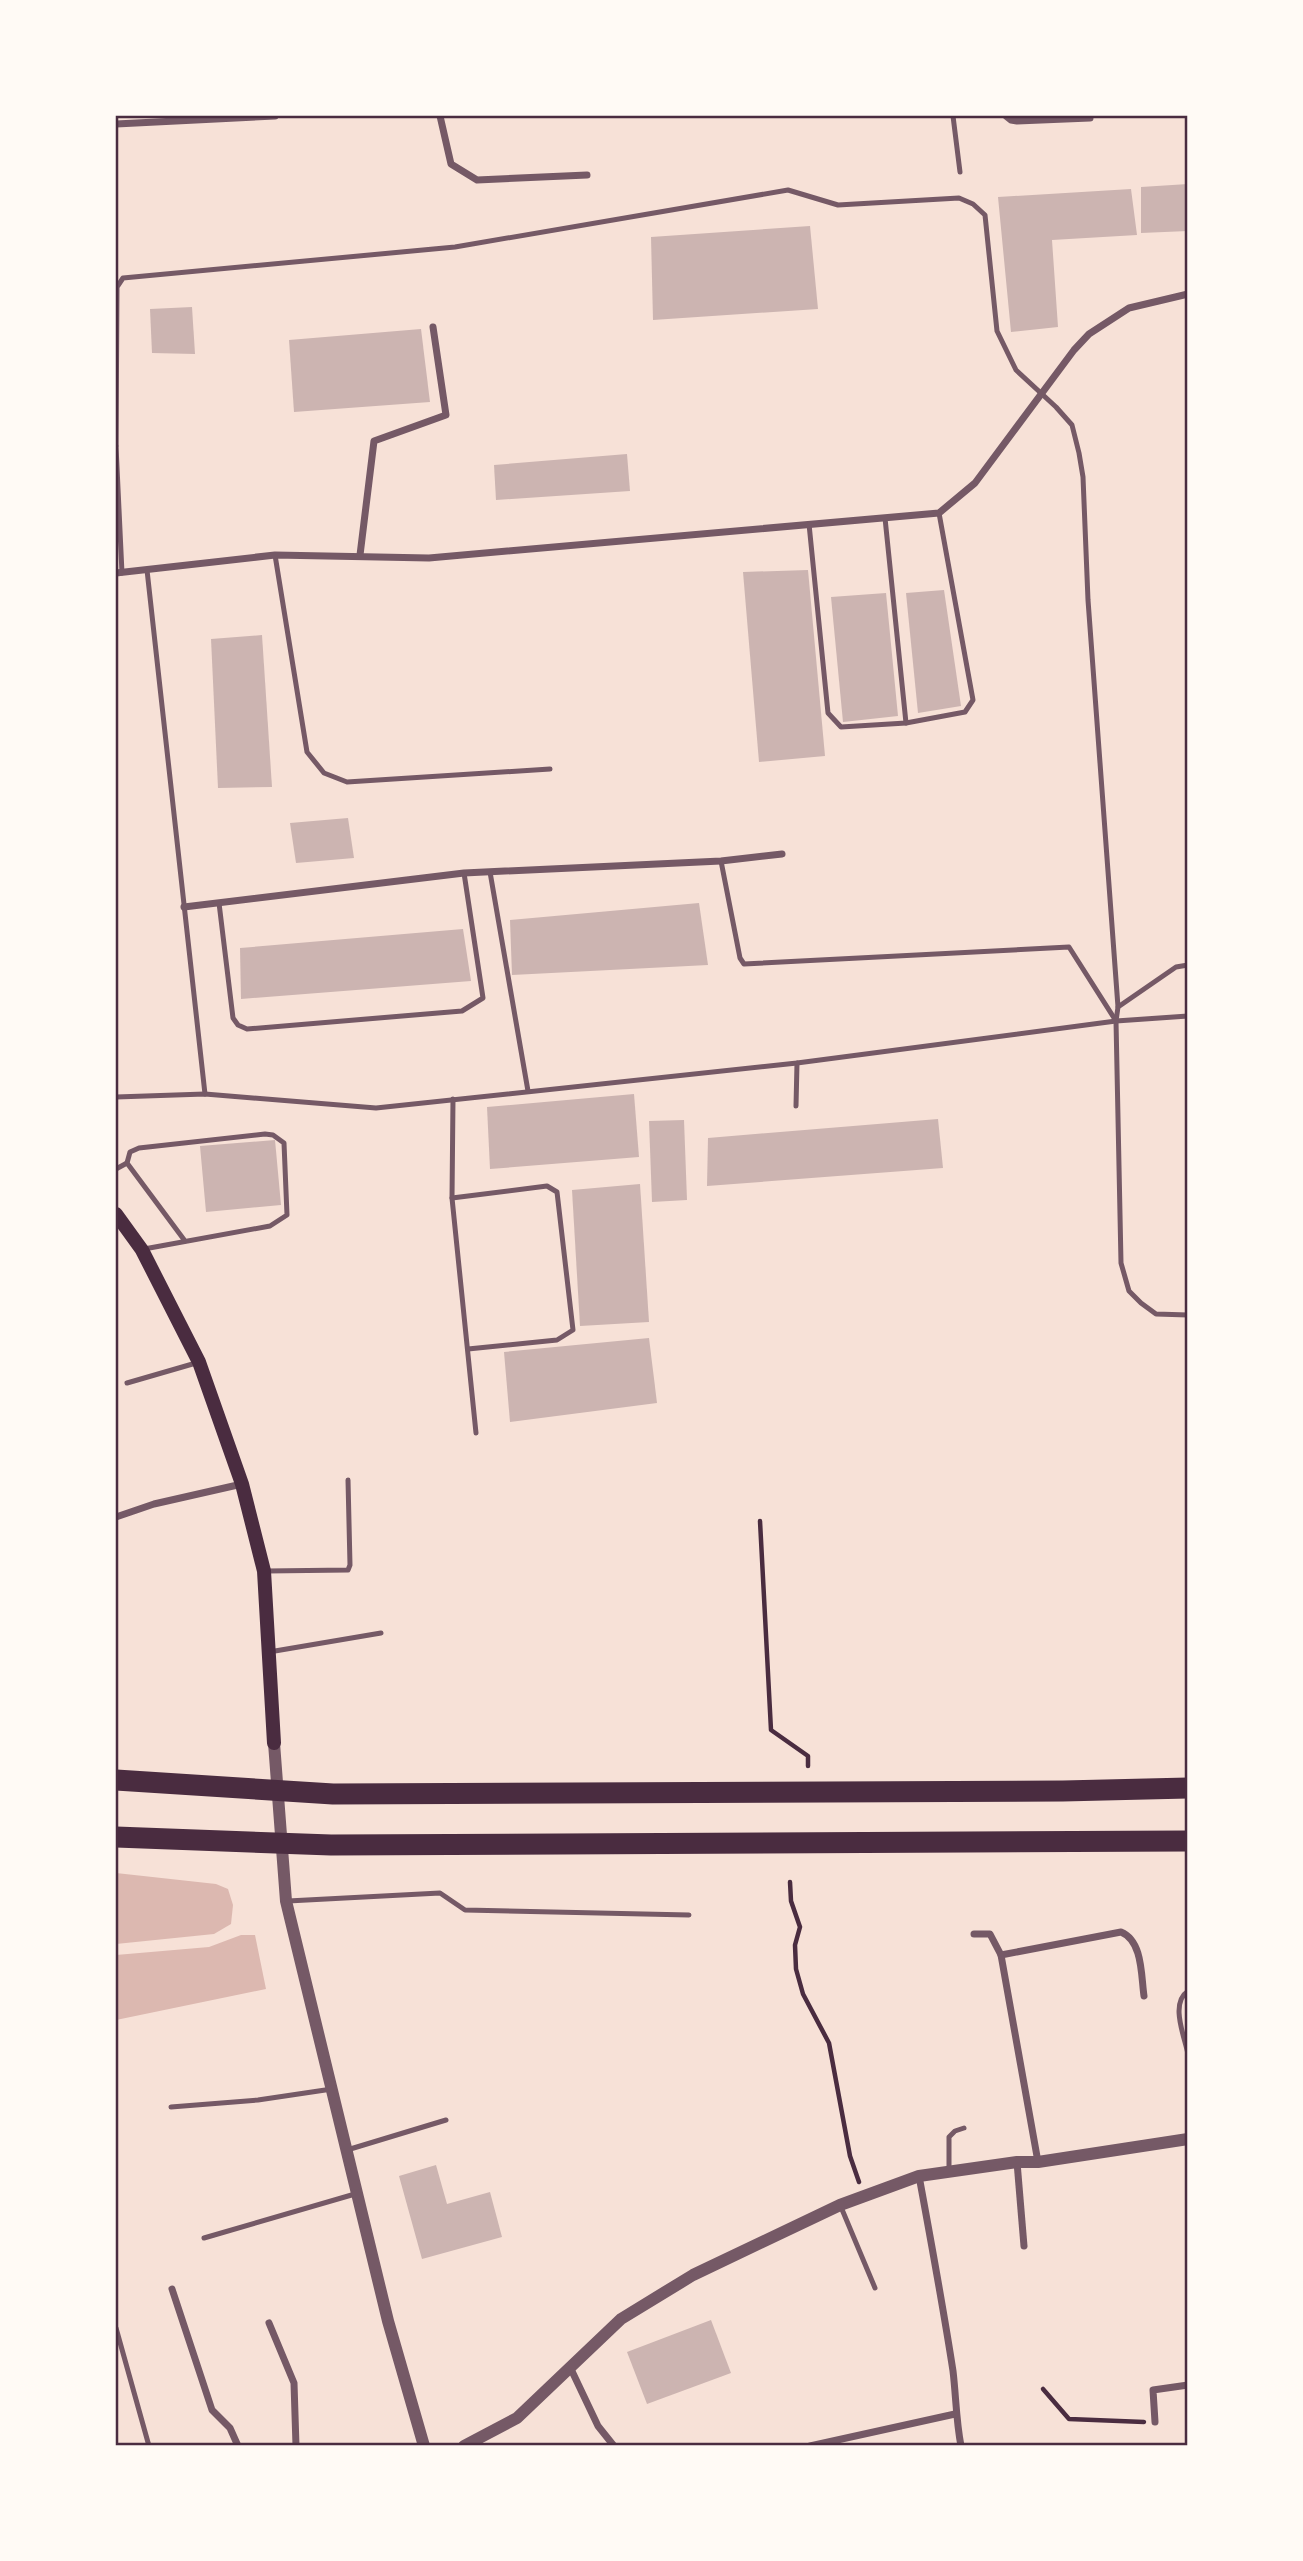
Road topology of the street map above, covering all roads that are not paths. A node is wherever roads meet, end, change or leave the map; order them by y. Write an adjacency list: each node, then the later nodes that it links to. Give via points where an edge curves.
1 (275, 116): 6 (street)
2 (440, 116): 10 (street, via 451,164 477,180)
3 (953, 116): 9 (lane)
4 (1006, 116): 5 (street, via 1017,121)
5 (1068, 117): 7 (street)
6 (175, 118): 8 (street)
7 (1090, 118)
8 (116, 124)
9 (960, 172)
10 (587, 176)
11 (1188, 294): 13 (street, via 1129,308 1090,334)
12 (433, 327): 19 (street, via 446,415 373,441)
13 (1040, 394): 14 (lane, via 1016,370 996,331 985,215 973,204 959,198 838,205 788,190 456,247 122,278 117,287); 15 (street, via 975,483); 31 (lane, via 1072,425 1083,477)
14 (116, 446): 21 (lane)
15 (939, 513): 16 (street); 22 (lane, via 974,700 965,712)
16 (885, 517): 17 (street); 22 (lane)
17 (809, 524): 19 (street, via 429,558); 22 (lane, via 828,713 841,727)
18 (275, 555): 19 (street); 20 (street); 23 (lane, via 307,752 324,773 347,782)
19 (360, 555)
20 (147, 570): 21 (street); 29 (lane)
21 (119, 573)
22 (906, 723)
23 (550, 769)
24 (782, 855): 25 (street)
25 (721, 861): 26 (street); 33 (lane, via 744,964 1063,946 1070,949)
26 (490, 872): 27 (street); 35 (lane)
27 (464, 873): 28 (street); 28 (lane, via 483,998 462,1011 247,1029 238,1025 233,1018)
28 (219, 902): 29 (street)
29 (184, 907): 36 (lane)
30 (1188, 965): 31 (lane, via 1177,967)
31 (1118, 1007): 33 (lane)
32 (1188, 1016): 33 (lane)
33 (1116, 1021): 34 (lane); 46 (lane, via 1121,1263 1126,1285 1156,1314)
34 (797, 1063): 35 (lane); 39 (lane)
35 (528, 1091): 38 (lane)
36 (205, 1094): 37 (lane); 38 (lane, via 376,1108)
37 (116, 1097)
38 (453, 1099): 42 (lane)
39 (796, 1106)
40 (127, 1163): 41 (lane); 44 (lane); 44 (lane, via 130,1152 139,1147 265,1134 284,1143 286,1215 270,1226)
41 (116, 1169)
42 (453, 1198): 47 (lane); 47 (lane, via 547,1186 557,1192 573,1330 557,1340)
43 (116, 1214): 45 (main road)
44 (186, 1241): 45 (lane)
45 (142, 1250): 48 (main road)
46 (1188, 1315)
47 (468, 1349): 50 (lane)
48 (200, 1362): 49 (lane); 52 (main road)
49 (127, 1383)
50 (476, 1433)
51 (348, 1480): 54 (lane, via 348,1570)
52 (242, 1484): 53 (street); 54 (main road)
53 (116, 1517)
54 (264, 1571): 56 (main road)
55 (382, 1633): 56 (lane)
56 (269, 1652): 57 (main road)
57 (274, 1743): 62 (street)
58 (116, 1780): 59 (highway, via 332,1794)
59 (1188, 1788)
60 (116, 1836): 61 (highway, via 331,1845)
61 (1188, 1841)
62 (286, 1901): 63 (lane, via 440,1893 465,1910); 69 (street)
63 (689, 1915)
64 (974, 1934): 65 (street, via 990,1934)
65 (1001, 1955): 67 (street, via 1121,1932 1136,1944); 76 (street)
66 (1188, 1991): 68 (lane, via 1178,2006)
67 (1144, 1996)
68 (1188, 2054)
69 (332, 2089): 70 (lane); 74 (street)
70 (171, 2107)
71 (446, 2120): 74 (lane)
72 (964, 2128): 77 (lane, via 949,2137)
73 (1188, 2139): 76 (street)
74 (347, 2150): 79 (street)
75 (1017, 2162): 76 (street); 77 (street); 82 (street)
76 (1038, 2162)
77 (949, 2171): 78 (street)
78 (919, 2176): 80 (street); 89 (street, via 944,2311)
79 (358, 2194): 81 (lane); 94 (street)
80 (840, 2205): 83 (lane); 87 (street, via 688,2277 621,2319)
81 (204, 2238)
82 (1024, 2246)
83 (875, 2288)
84 (172, 2289): 92 (street, via 212,2410)
85 (269, 2323): 93 (street, via 294,2383)
86 (116, 2328): 91 (lane)
87 (569, 2367): 95 (street, via 517,2418); 96 (street, via 598,2426)
88 (1188, 2385): 90 (street, via 1153,2390)
89 (955, 2414): 97 (street); 98 (street)
90 (1155, 2422)
91 (149, 2445)
92 (239, 2445)
93 (296, 2445)
94 (424, 2445)
95 (464, 2445)
96 (614, 2445)
97 (810, 2445)
98 (961, 2445)

